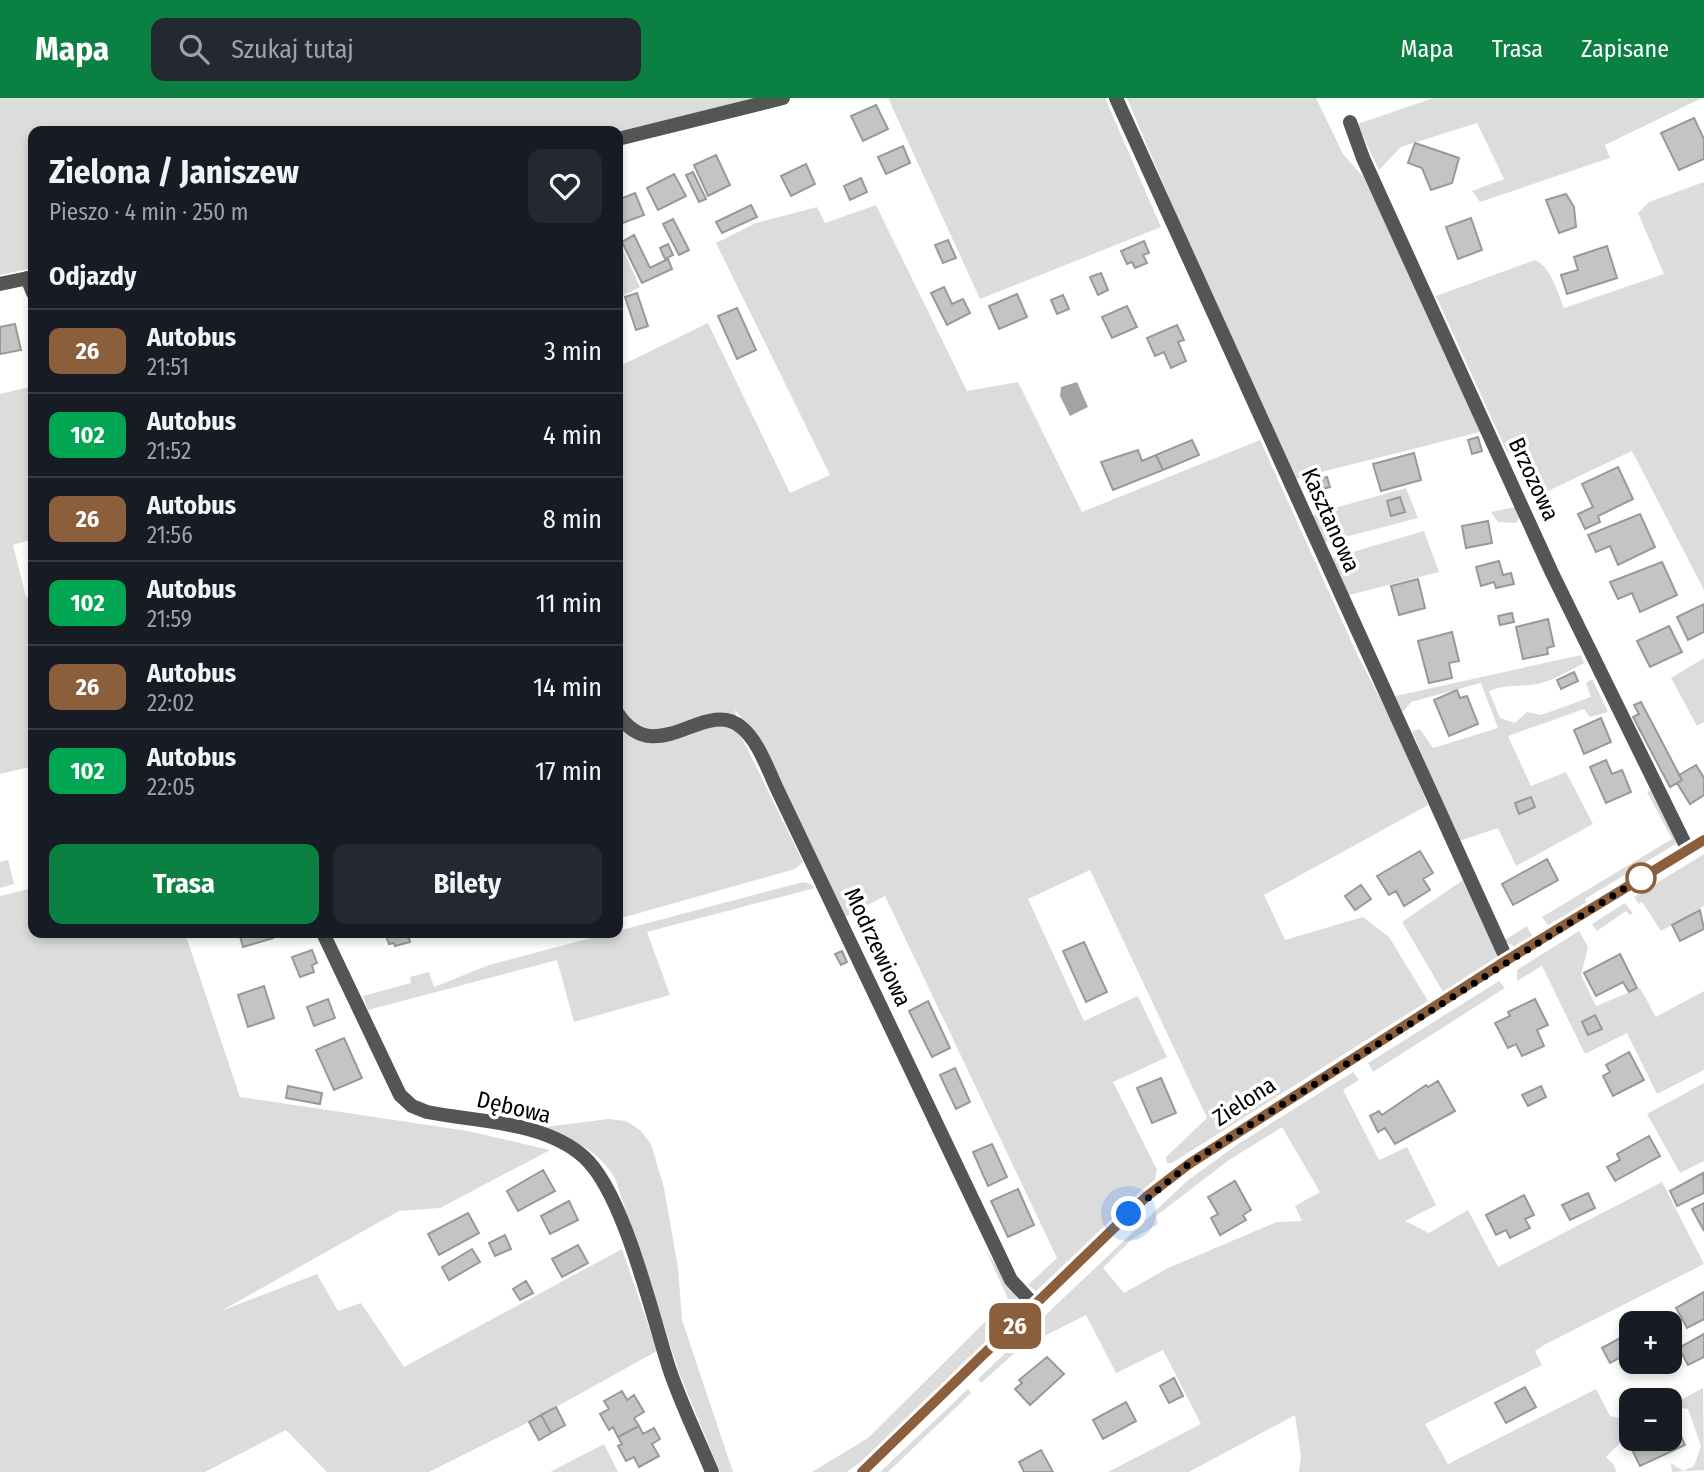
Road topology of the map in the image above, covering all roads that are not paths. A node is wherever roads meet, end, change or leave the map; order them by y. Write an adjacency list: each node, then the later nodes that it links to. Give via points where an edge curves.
1 (783, 98): 4 (street)
2 (1116, 98): 11 (street, Kasztanowa)
3 (1350, 121): 9 (street, Brzozowa, via 1552,573)
4 (623, 138)
5 (28, 278): 6 (street)
6 (0, 284)
7 (623, 720): 12 (street, Modrzewiowa, via 632,730 656,737 720,719 732,720 744,729 779,793 1011,1280)
8 (1704, 839): 9 (street, Zielona)
9 (1688, 850): 11 (street, Zielona)
10 (325, 938): 13 (street, Dębowa, via 400,1096 427,1112 524,1129 557,1140 584,1157 604,1184 637,1263 670,1372)
11 (1507, 960): 12 (street, Zielona, via 1189,1164 1146,1197)
12 (1035, 1306): 14 (street, Zielona)
13 (712, 1472)
14 (862, 1472)

